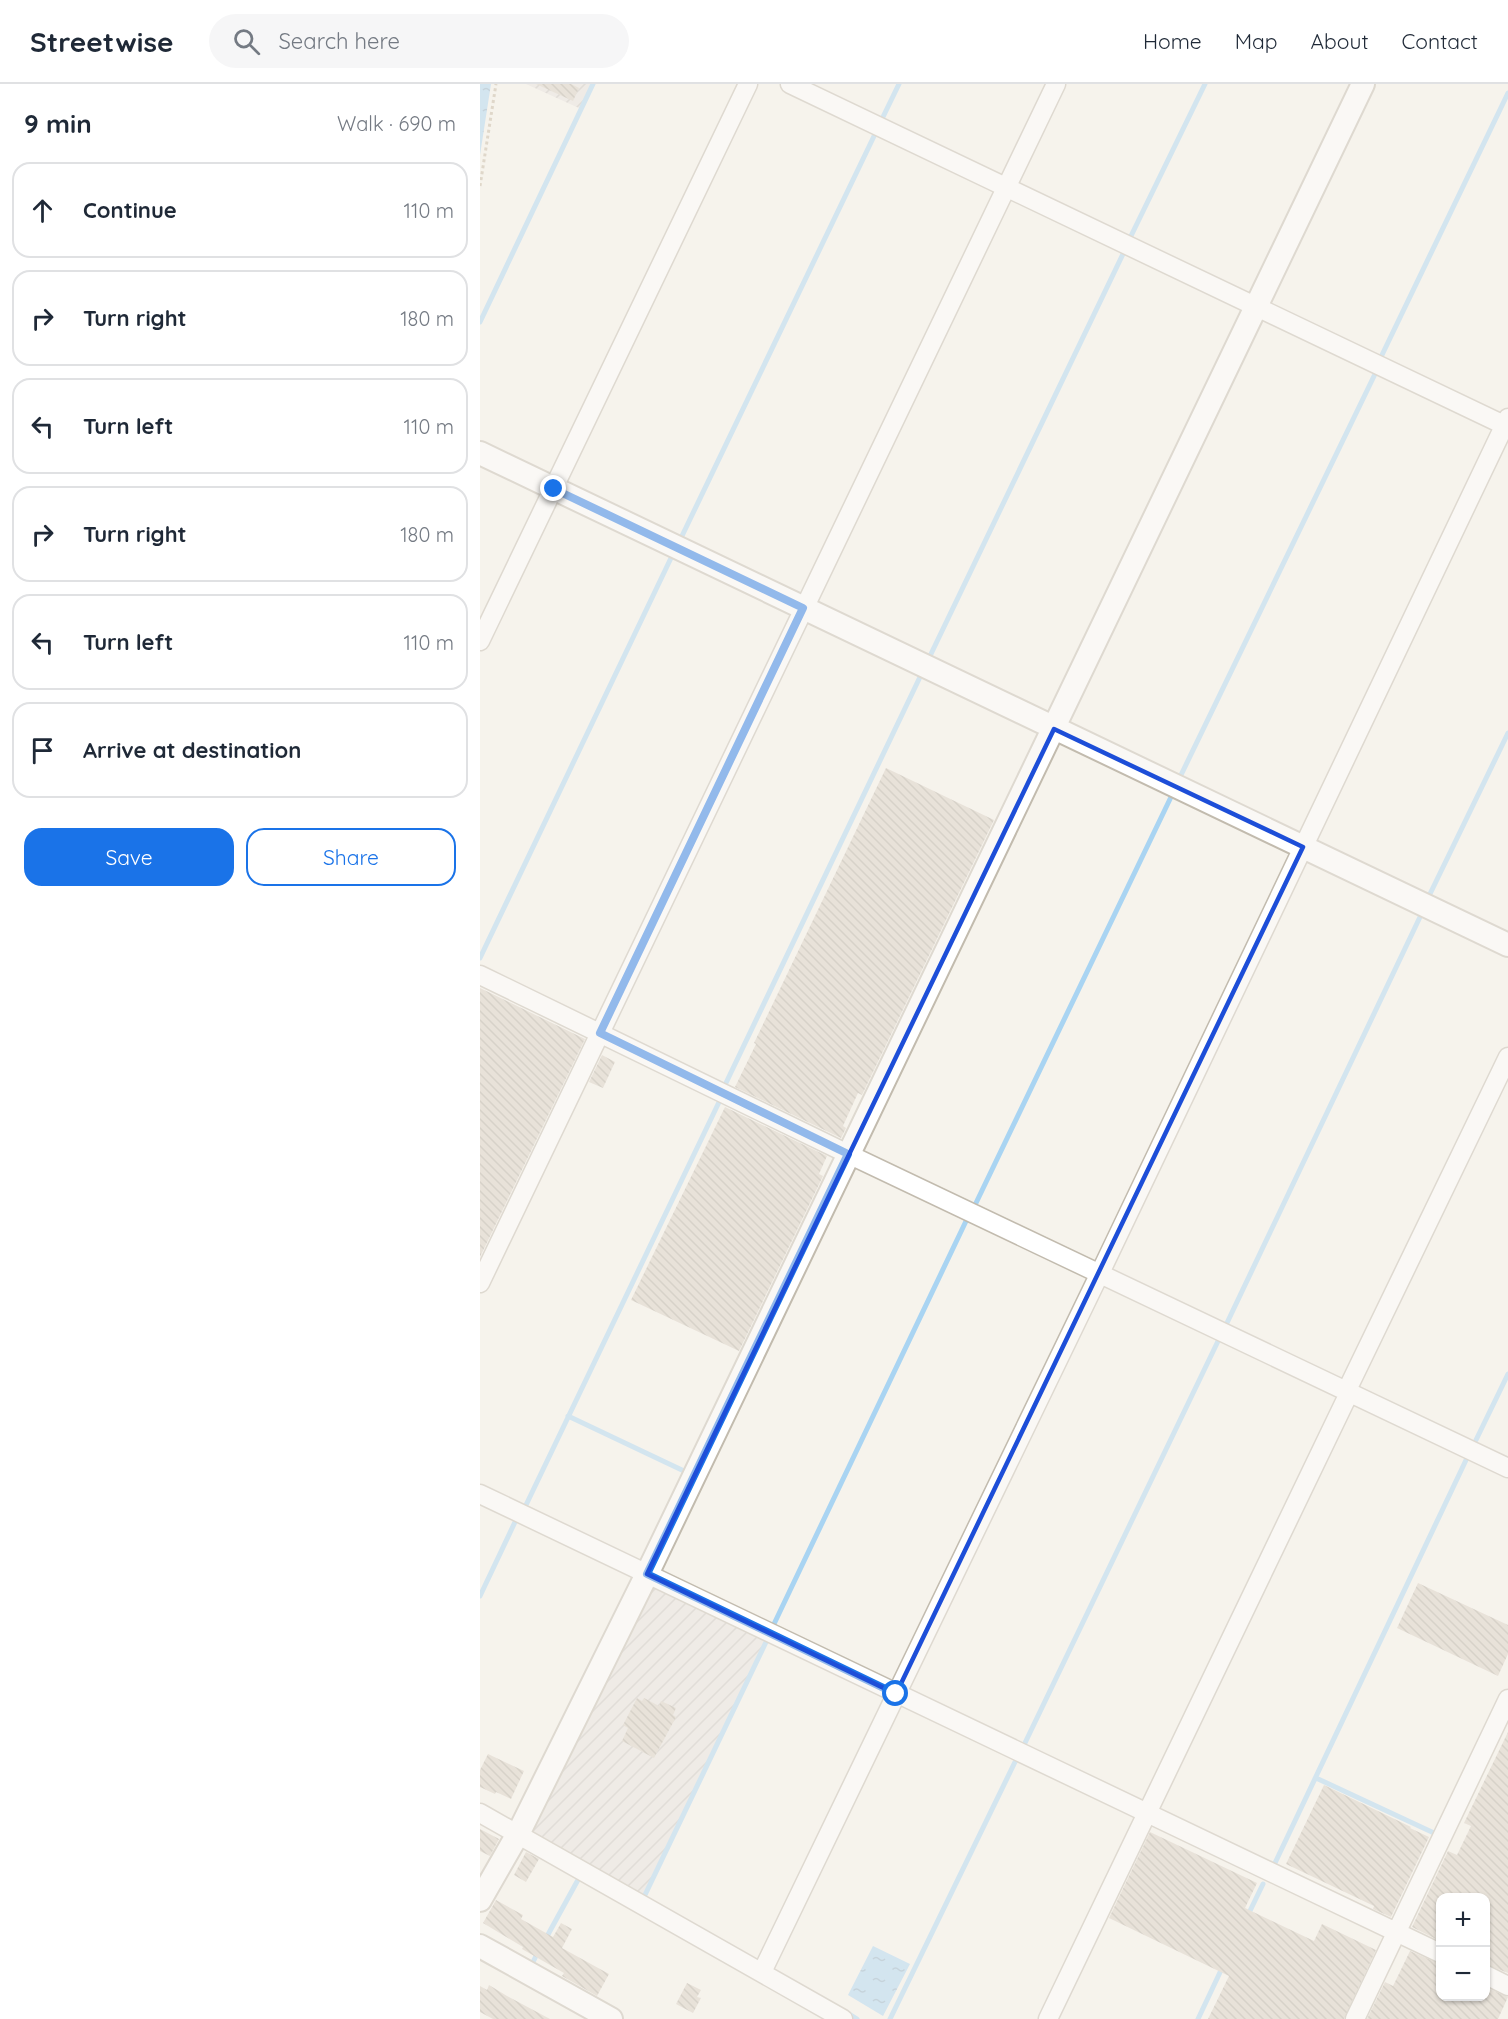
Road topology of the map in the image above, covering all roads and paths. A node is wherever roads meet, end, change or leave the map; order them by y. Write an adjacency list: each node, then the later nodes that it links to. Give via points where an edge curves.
1 (496, 84): 6 (path)
2 (748, 84): 11 (street)
3 (790, 84): 7 (street)
4 (1056, 84): 7 (street)
5 (1363, 84): 8 (street)
6 (480, 186)
7 (1007, 187): 8 (street); 12 (street)
8 (1257, 306): 9 (street); 14 (street)
9 (1507, 424): 15 (street)
10 (480, 453): 11 (street)
11 (554, 489): 12 (street); 13 (street)
12 (803, 608): 14 (street); 18 (street)
13 (480, 641)
14 (1054, 729): 15 (street); 20 (street)
15 (1303, 847): 16 (street); 21 (street)
16 (1508, 945)
17 (480, 975): 18 (street)
18 (600, 1033): 20 (street); 22 (street)
19 (1508, 1057): 23 (street)
20 (848, 1154): 21 (street); 26 (street)
21 (1100, 1273): 23 (street); 27 (street)
22 (480, 1283)
23 (1348, 1391): 24 (street); 30 (street)
24 (1508, 1468)
25 (480, 1494): 26 (street)
26 (647, 1574): 27 (street); 31 (street)
27 (896, 1694): 30 (street); 36 (street)
28 (1508, 1699): 33 (street)
29 (480, 1813): 31 (street)
30 (1147, 1813): 33 (street); 41 (street)
31 (520, 1830): 32 (street); 36 (street)
32 (480, 1900)
33 (1397, 1933): 35 (street); 42 (street)
34 (480, 1946): 39 (street)
35 (1436, 1951)
36 (762, 1972): 40 (street)
37 (1490, 1977): 38 (street)
38 (1508, 1986)
39 (598, 2016)
40 (843, 2019)
41 (1048, 2019)
42 (1355, 2019)

